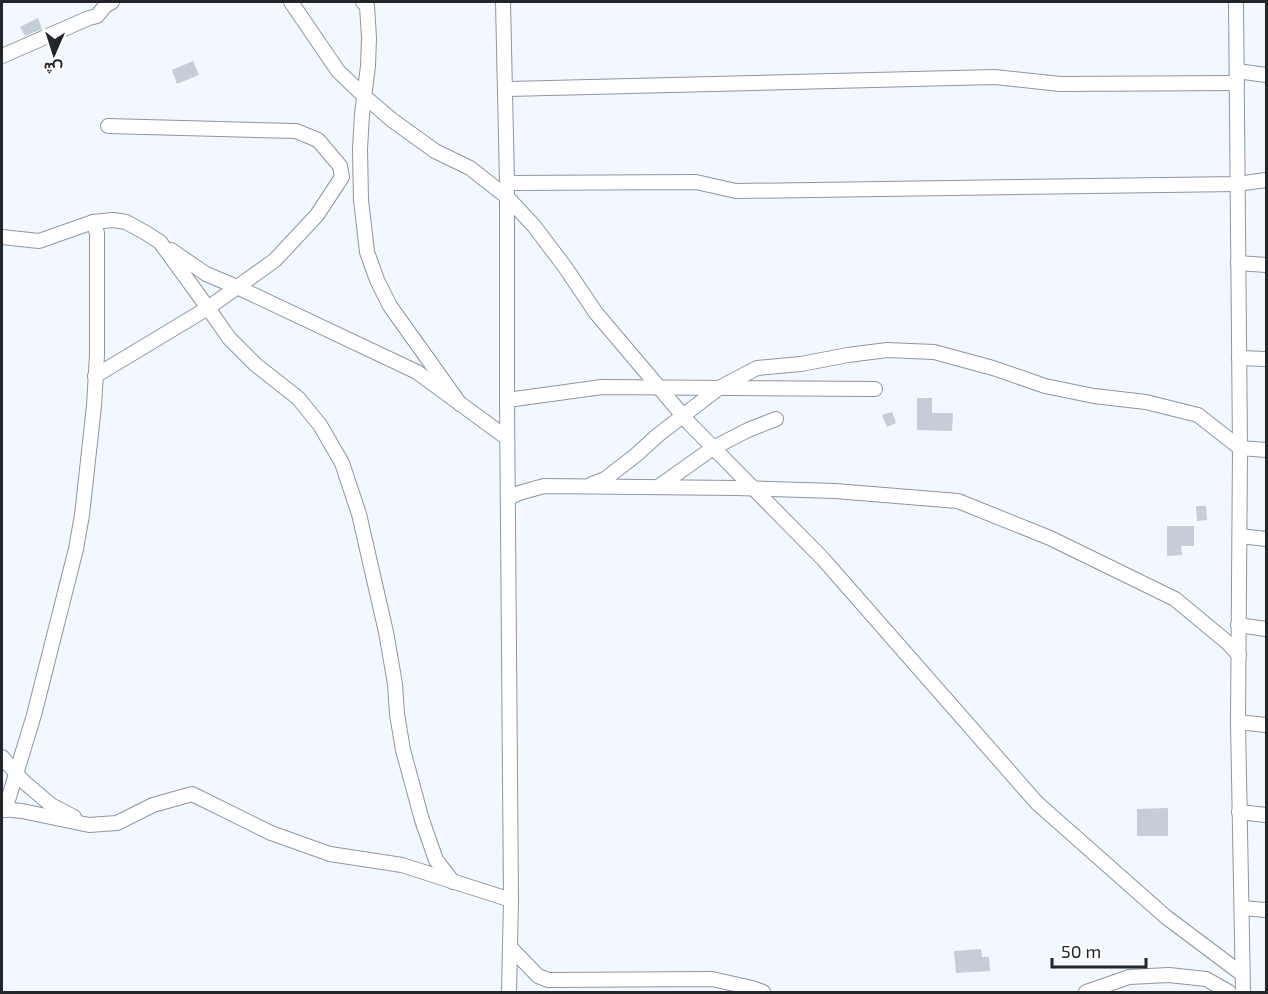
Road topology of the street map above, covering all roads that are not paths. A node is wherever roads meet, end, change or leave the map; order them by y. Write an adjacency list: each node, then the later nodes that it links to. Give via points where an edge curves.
1 (112, 2): 6 (street, via 97,16)
2 (291, 2): 10 (street, via 338,71)
3 (363, 2): 10 (street, via 367,6 369,38)
4 (503, 2): 9 (street)
5 (1236, 2): 8 (street)
6 (2, 56)
7 (1266, 75): 8 (street)
8 (1237, 77): 9 (street, via 1060,84 995,77); 13 (street)
9 (505, 89): 14 (street)
10 (364, 96): 14 (street, via 435,151); 29 (street, via 360,149 367,252 390,306)
11 (108, 126): 20 (street, via 296,131 318,140 340,166 342,177 317,215 275,260)
12 (1266, 180): 13 (street)
13 (1237, 184): 14 (street, via 736,190 696,182); 18 (street)
14 (507, 190): 25 (street, via 596,313); 28 (street)
15 (93, 222): 16 (street, via 39,241); 17 (street, via 126,222); 24 (street, via 97,233)
16 (2, 237)
17 (160, 242): 20 (street, via 206,274); 21 (street)
18 (1238, 263): 19 (street); 22 (street)
19 (1266, 265)
20 (237, 287): 21 (street); 29 (street, via 417,372)
21 (208, 308): 24 (street); 53 (street, via 229,338 256,365 298,398 320,425 342,463 359,514 386,632 403,750 436,860)
22 (1239, 358): 23 (street); 34 (street)
23 (1266, 359)
24 (95, 376): 48 (street, via 76,549)
25 (658, 388): 26 (street); 28 (street, via 602,387); 30 (street)
26 (719, 388): 27 (street); 30 (street); 34 (street, via 757,368 887,350 934,352 1045,386 1146,402 1198,415)
27 (875, 389)
28 (507, 400): 32 (street)
29 (460, 404): 32 (street)
30 (682, 416): 33 (street); 36 (street, via 605,479)
31 (776, 418): 33 (street)
32 (507, 438): 39 (street)
33 (713, 448): 37 (street); 38 (street)
34 (1240, 448): 35 (street); 40 (street)
35 (1266, 450)
36 (587, 486): 37 (street); 39 (street, via 544,486)
37 (658, 487): 38 (street)
38 (753, 489): 44 (street, via 958,501 1050,538 1175,599); 58 (street, via 822,559 1037,803 1167,917)
39 (508, 498): 54 (street)
40 (1240, 536): 41 (street); 42 (street)
41 (1266, 539)
42 (1238, 626): 43 (street); 44 (street)
43 (1266, 629)
44 (1239, 655): 45 (street)
45 (1238, 722): 46 (street); 50 (street)
46 (1266, 725)
47 (2, 757): 48 (street)
48 (16, 773): 49 (street); 52 (street, via 51,805)
49 (3, 809): 52 (street)
50 (1239, 812): 51 (street); 55 (street)
51 (1266, 815)
52 (89, 825): 53 (street, via 117,823 153,805 192,794 271,833 330,854 402,866)
53 (453, 882): 54 (street)
54 (511, 900): 57 (street)
55 (1242, 908): 56 (street); 58 (street)
56 (1266, 910)
57 (510, 947): 59 (street); 60 (street, via 538,976 548,980 712,979)
58 (1242, 974): 63 (street)
59 (510, 993)
60 (763, 993)
61 (1086, 993): 62 (street, via 1129,977 1169,975 1206,979)
62 (1228, 993)
63 (1243, 993)

